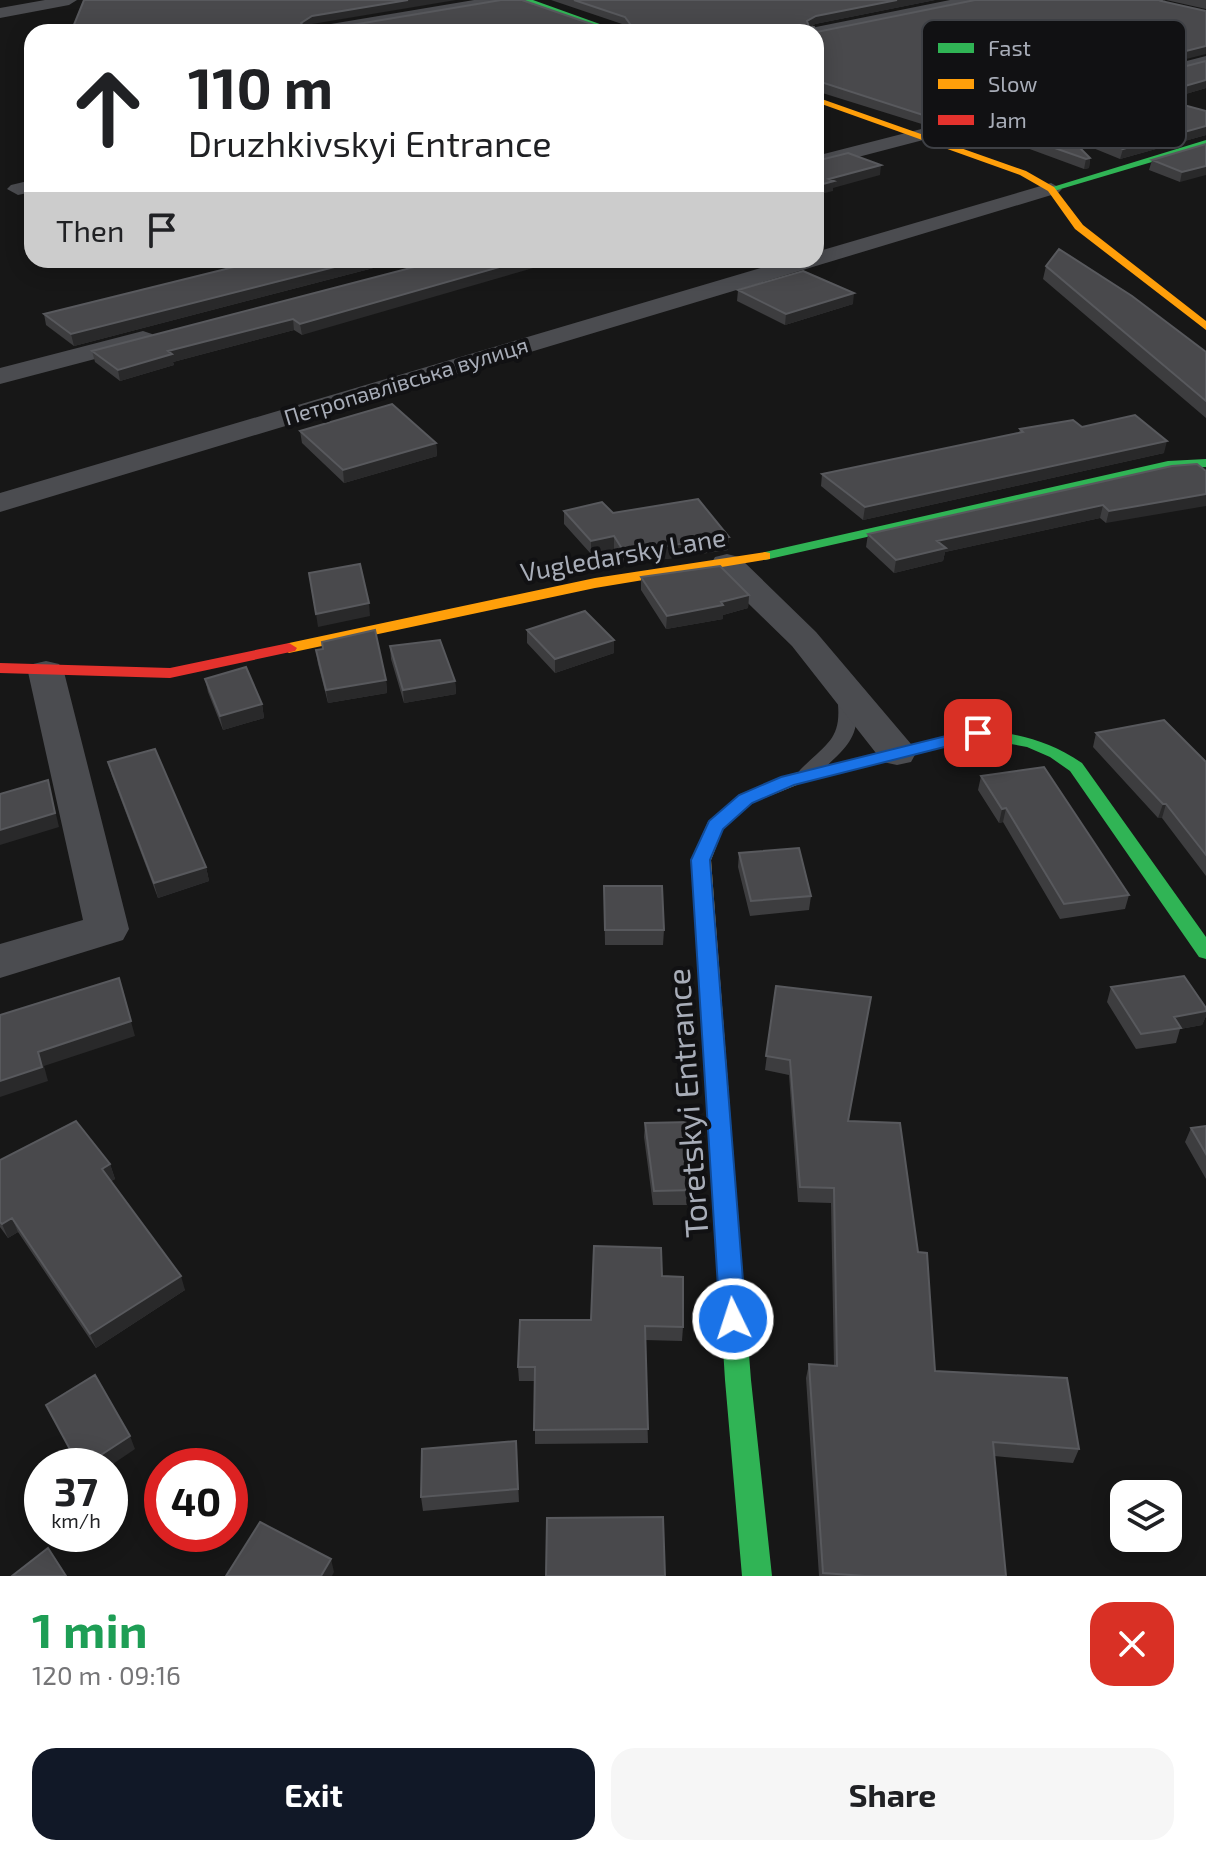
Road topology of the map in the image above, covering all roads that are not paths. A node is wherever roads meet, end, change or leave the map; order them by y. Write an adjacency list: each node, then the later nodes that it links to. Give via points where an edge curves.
1 (69, 0): 5 (street)
2 (501, 0): 6 (street)
3 (526, 0): 7 (street)
4 (973, 0): 8 (street)
5 (0, 13)
6 (360, 24)
7 (595, 24)
8 (824, 30)
9 (1206, 61): 10 (street)
10 (1186, 66)
11 (824, 102): 12 (street)
12 (920, 134): 15 (street)
13 (1206, 143): 16 (street, Петропавлівська вулиця)
14 (957, 148): 16 (street)
15 (824, 160)
16 (1051, 189): 17 (street, Петропавлівська вулиця); 19 (street, via 1079,227)
17 (824, 257)
18 (787, 268): 23 (street, Петропавлівська вулиця)
19 (1206, 327)
20 (168, 332): 21 (street)
21 (0, 376)
22 (1206, 463): 24 (street, Vugledarsky Lane, via 1168,465)
23 (0, 503)
24 (727, 564): 26 (street, Vugledarsky Lane, via 595,583 170,673); 27 (street, via 804,639)
25 (0, 668): 26 (street, Vugledarsky Lane)
26 (46, 672): 31 (street, via 107,929)
27 (846, 691): 28 (street); 29 (lane, via 850,720 842,739)
28 (897, 753): 29 (street, Toretskyi Entrance); 30 (street, Toretskyi Entrance, via 978,733 1018,739 1056,753 1090,784)
29 (804, 777): 32 (street, Toretskyi Entrance, via 746,799 715,826 701,860)
30 (1206, 952)
31 (0, 961)
32 (757, 1576)

